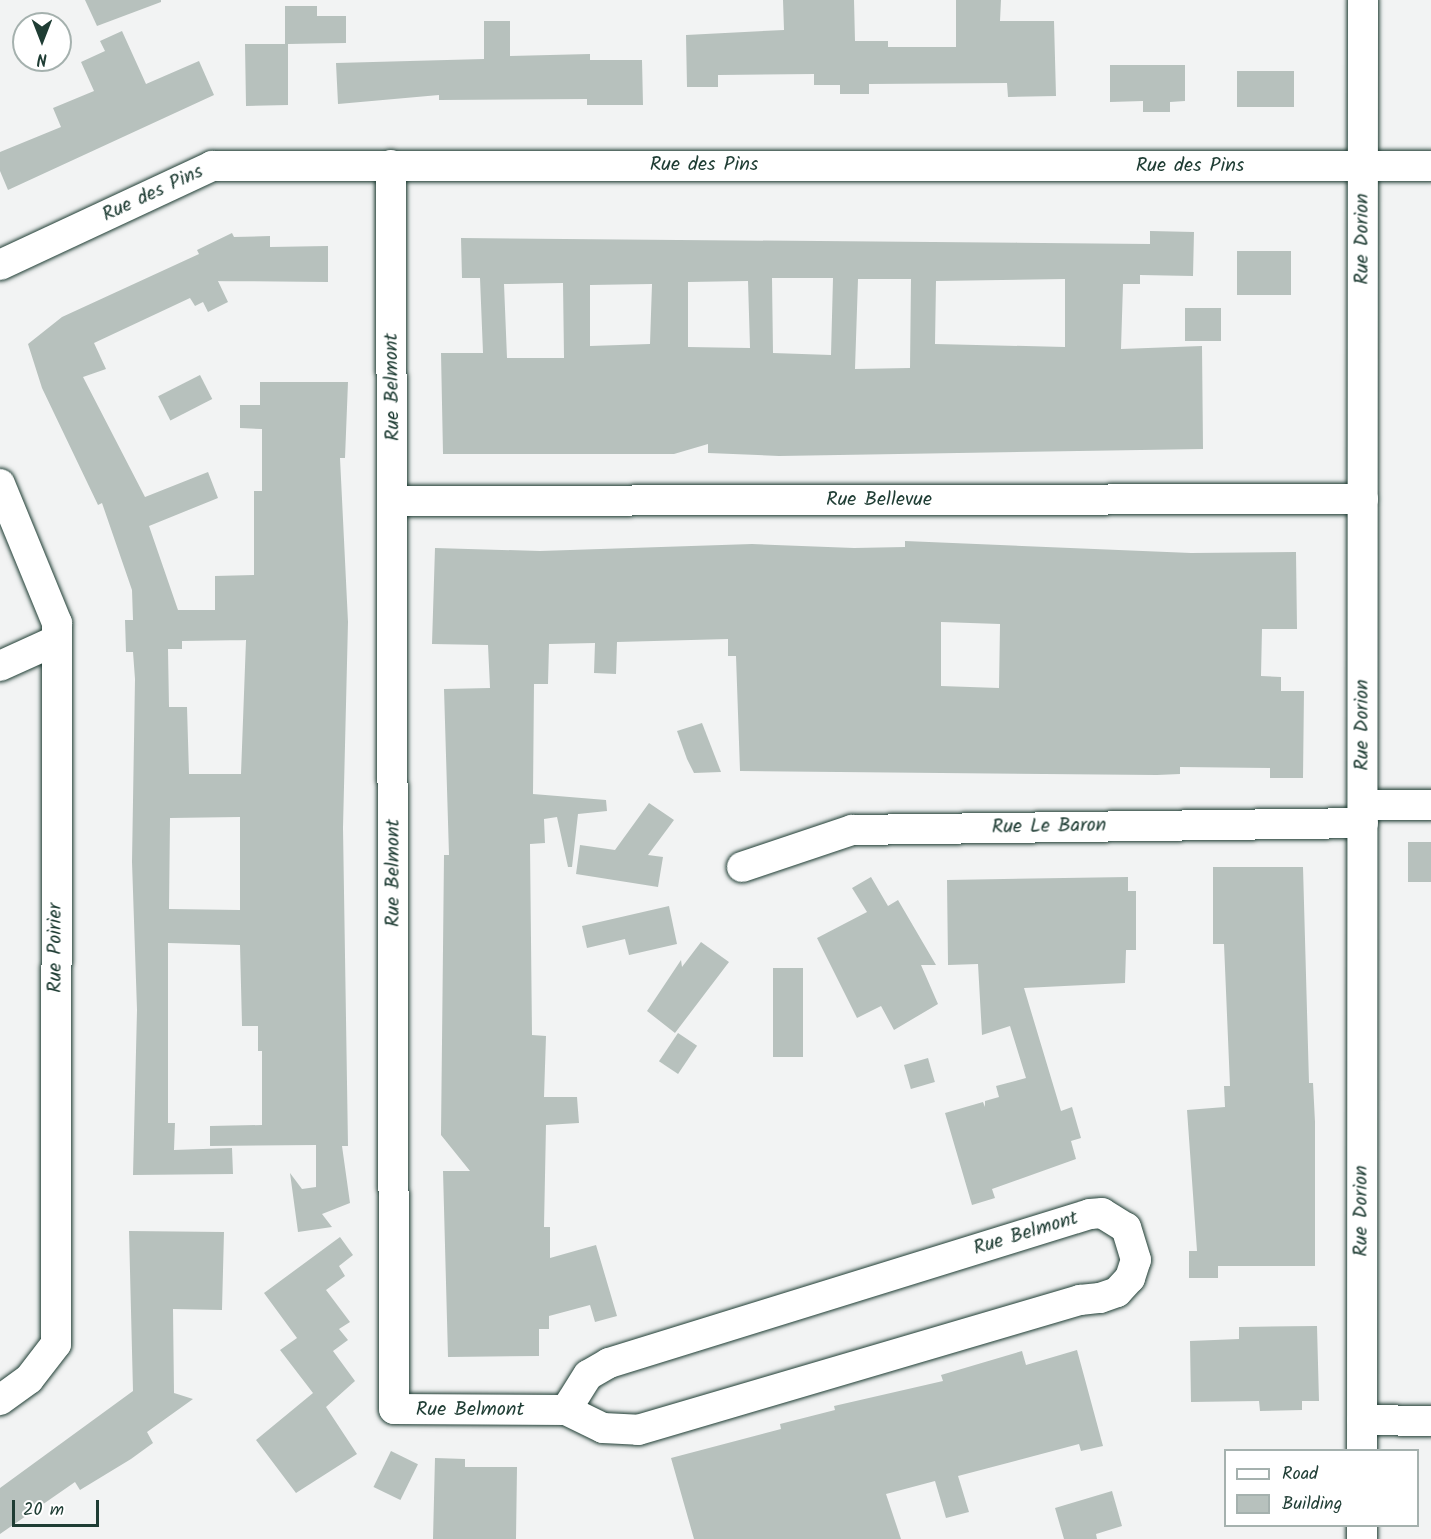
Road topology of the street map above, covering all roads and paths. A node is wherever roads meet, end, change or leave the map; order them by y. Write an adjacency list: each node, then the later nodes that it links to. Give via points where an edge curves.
1 (1363, 0): 3 (street, Rue Dorion)
2 (391, 165): 3 (street, Rue des Pins); 5 (street, Rue des Pins, via 212,166); 8 (street, Rue Belmont)
3 (1363, 166): 4 (street, Rue des Pins); 7 (street, Rue Dorion)
4 (1431, 166)
5 (0, 265)
6 (0, 484): 9 (street, Rue Poirier, via 57,623)
7 (1363, 500): 8 (street, Rue Bellevue); 12 (street, Rue Dorion)
8 (394, 501): 15 (street, Rue Belmont, via 394,1409)
9 (55, 640): 10 (street); 14 (street, Rue Poirier, via 56,1344 29,1379)
10 (0, 666)
11 (1431, 805): 12 (street, Rue Le Baron)
12 (1363, 814): 13 (street, Rue Le Baron, via 852,830); 16 (street, Rue Dorion)
13 (742, 867)
14 (0, 1401)
15 (566, 1410): 15 (street, Rue Belmont, via 603,1428 638,1430 1080,1300 1100,1298 1117,1292 1130,1278 1136,1260 1133,1242 1116,1220 1090,1214 609,1362 588,1375)
16 (1362, 1420): 17 (street); 18 (street, Rue Dorion)
17 (1431, 1420)
18 (1362, 1449)

